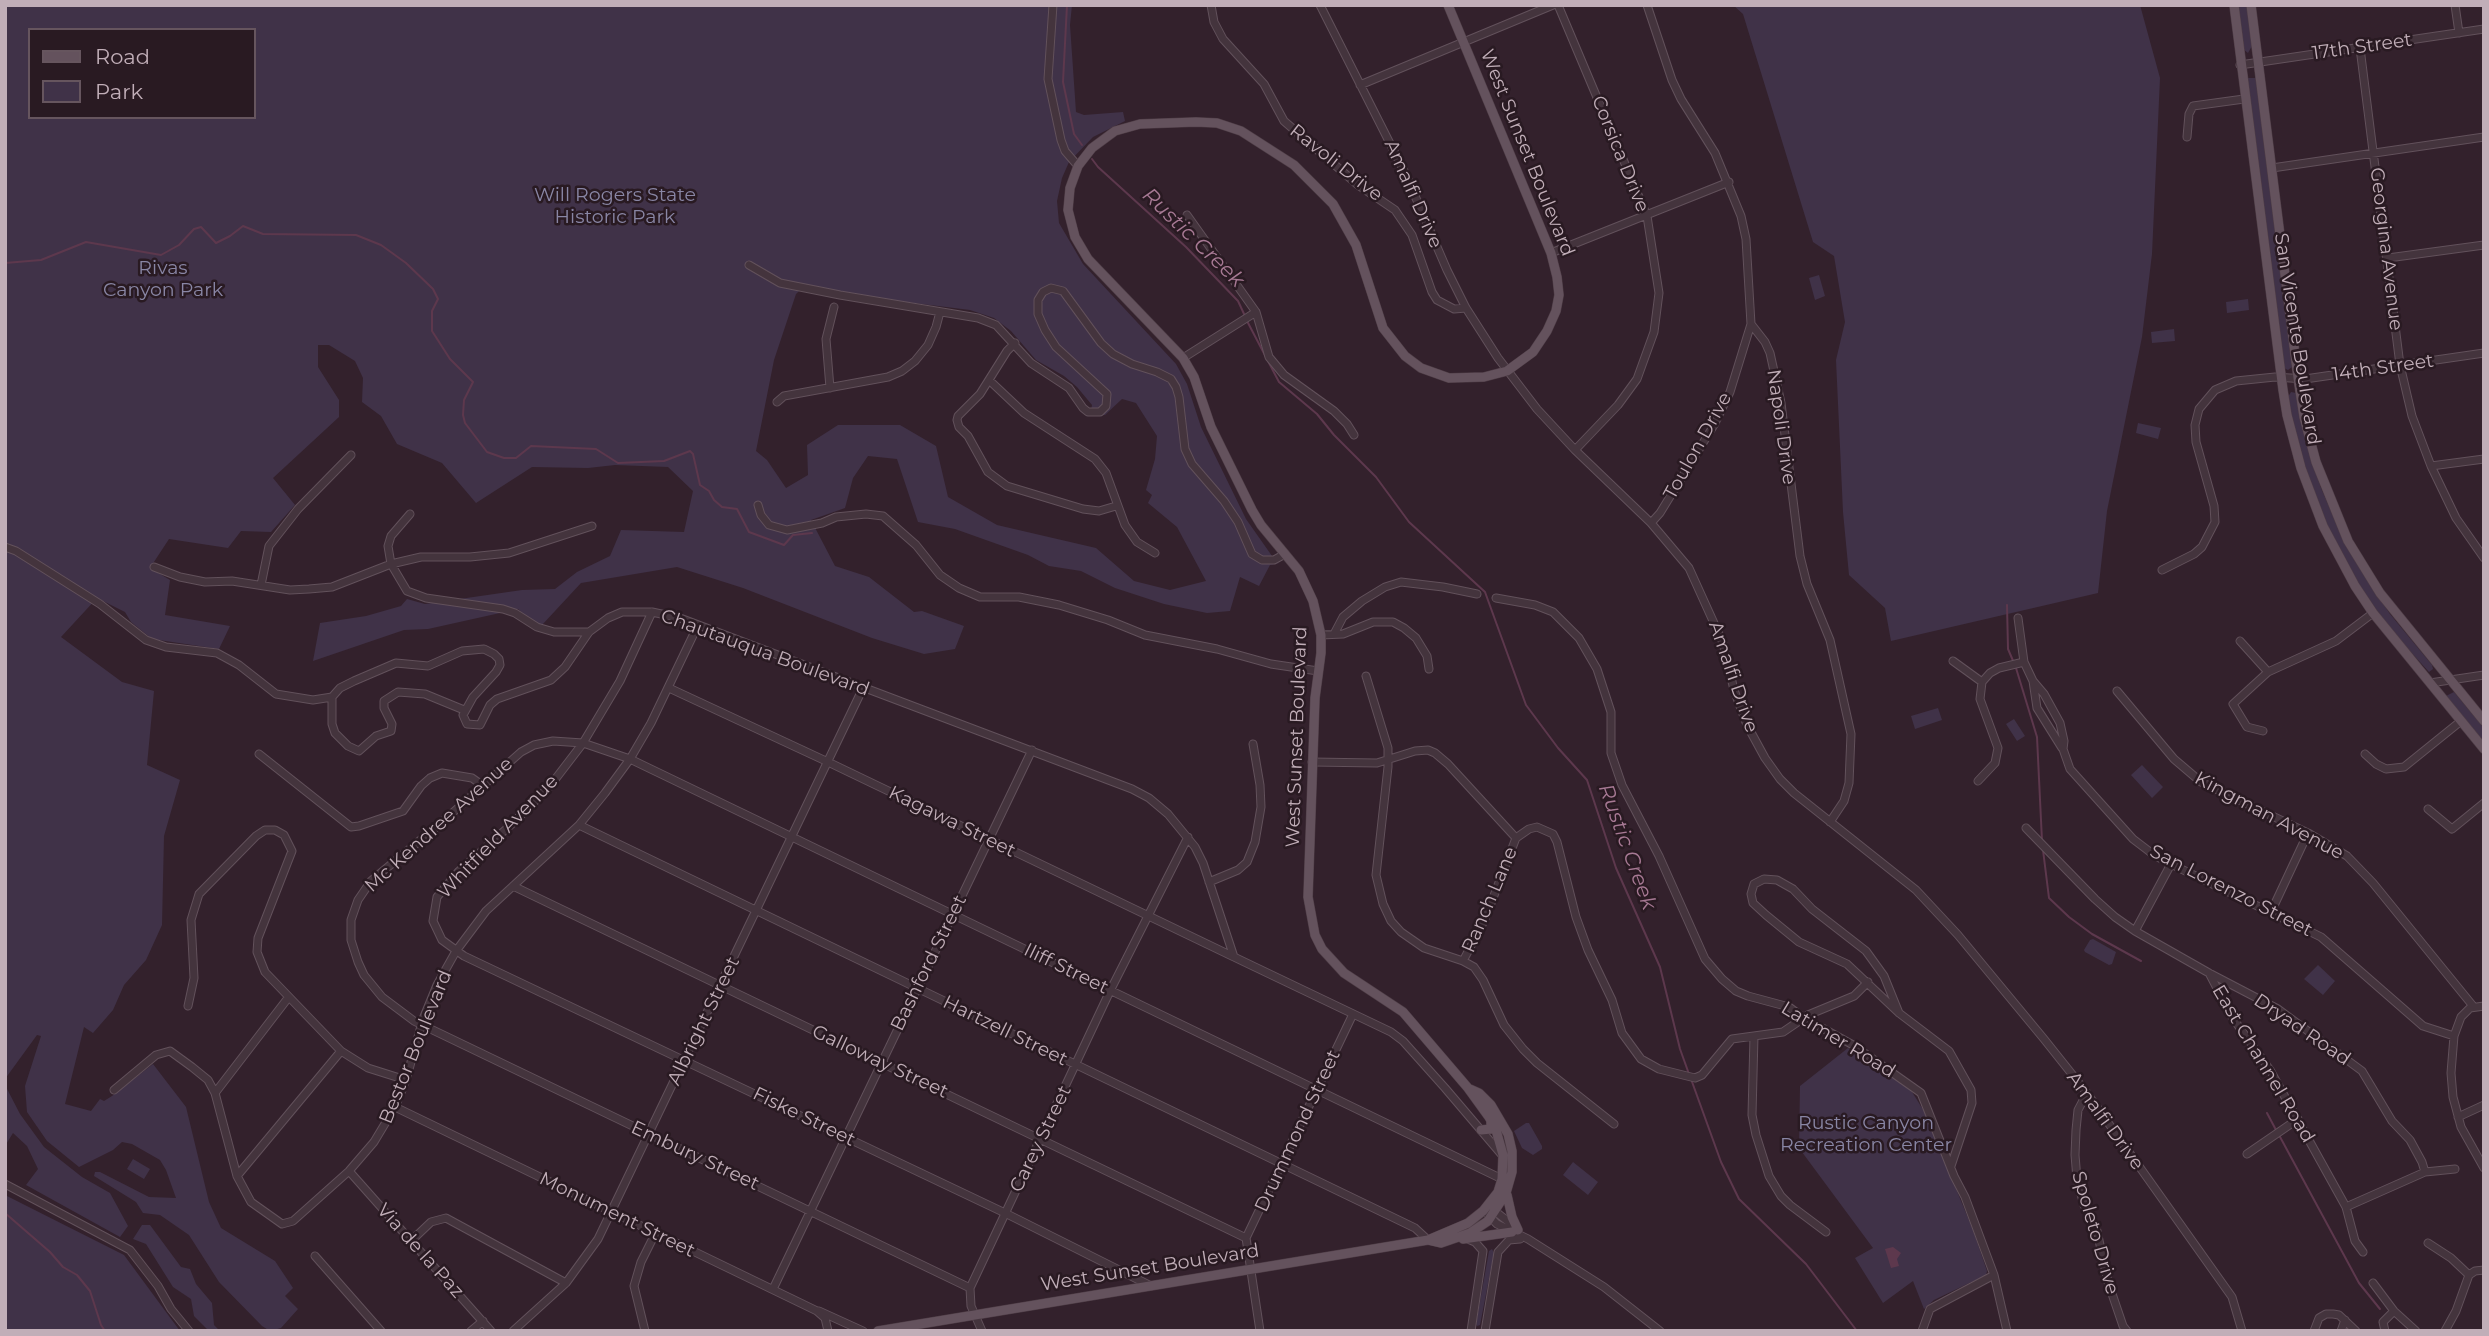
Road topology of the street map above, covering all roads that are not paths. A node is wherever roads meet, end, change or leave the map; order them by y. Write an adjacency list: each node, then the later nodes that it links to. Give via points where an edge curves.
1 (1054, 5): 21 (street, via 1048,79 1061,140)
2 (1212, 5): 31 (street, Ravoli Drive, via 1223,38 1265,83 1284,121 1358,185 1395,210 1412,235 1432,292 1446,306)
3 (1320, 5): 16 (street, Amalfi Drive)
4 (1448, 5): 12 (main road, West Sunset Boulevard)
5 (1556, 5): 12 (street); 25 (street, Corsica Drive)
6 (1647, 5): 23 (street, Napoli Drive, via 1676,89)
7 (2234, 5): 15 (main road, San Vicente Boulevard)
8 (2251, 5): 14 (main road)
9 (2455, 5): 11 (street)
10 (2484, 29): 11 (street, 17th Street)
11 (2459, 33): 13 (street, 17th Street)
12 (1463, 42): 16 (street); 27 (main road, West Sunset Boulevard)
13 (2360, 48): 14 (street, 17th Street); 20 (street, Georgina Avenue)
14 (2258, 62): 15 (street, 17th Street); 22 (main road)
15 (2240, 65): 17 (main road, San Vicente Boulevard)
16 (1360, 85): 31 (street, Amalfi Drive)
17 (2244, 99): 18 (street, via 2193,106); 40 (main road, San Vicente Boulevard)
18 (2187, 137)
19 (2484, 137): 20 (street)
20 (2374, 153): 22 (street); 28 (street, Georgina Avenue)
21 (1078, 166): 37 (main road, West Sunset Boulevard, via 1068,210 1082,250); 39 (main road, West Sunset Boulevard, via 1098,142 1129,126 1196,122 1241,131 1294,165 1333,204 1356,245 1383,328 1405,356 1449,379)
22 (2272, 168): 41 (main road)
23 (1729, 182): 25 (street); 34 (street, Napoli Drive, via 1746,239)
24 (1187, 215): 33 (street)
25 (1647, 216): 27 (street); 46 (street, Corsica Drive, via 1658,293 1654,332 1637,379)
26 (2484, 245): 28 (street)
27 (1551, 253): 39 (main road, West Sunset Boulevard, via 1559,295 1552,322 1533,352)
28 (2388, 258): 38 (street, Georgina Avenue)
29 (749, 265): 32 (street, via 780,282)
30 (834, 307): 43 (street, via 826,339)
31 (1466, 308): 39 (street, Amalfi Drive)
32 (940, 312): 35 (street, via 996,324); 43 (street, via 928,345 908,366 888,377)
33 (1249, 317): 37 (street); 45 (street, via 1283,375 1334,411)
34 (1751, 324): 53 (street, Toulon Drive, via 1730,392 1714,425); 107 (street, Napoli Drive, via 1770,353 1800,556 1830,640 1851,734 1849,783)
35 (1015, 344): 42 (street); 57 (street, via 1031,363 1069,388 1088,412 1100,412 1106,406 1103,388 1056,347 1038,314 1038,300 1044,292 1051,288 1063,291 1112,354 1171,379 1192,464 1231,511 1252,554 1274,560)
36 (2484, 353): 38 (street, 14th Street)
37 (1183, 358): 57 (main road, West Sunset Boulevard, via 1252,510)
38 (2400, 365): 41 (street, 14th Street); 49 (street, Georgina Avenue)
39 (1507, 371): 46 (street, Amalfi Drive)
40 (2282, 377): 41 (street, 14th Street); 61 (street, 14th Street, via 2236,381 2208,396 2199,409 2195,433 2215,522 2202,547); 66 (main road, San Vicente Boulevard, via 2294,444 2312,501)
41 (2298, 379): 81 (main road, via 2316,462 2348,541 2380,593)
42 (989, 380): 51 (street, via 1024,413 1096,459 1106,473); 51 (street, via 957,420 988,472 1007,486 1083,509)
43 (830, 388): 44 (street, via 784,396)
44 (777, 402)
45 (1354, 435)
46 (1575, 450): 53 (street, Amalfi Drive)
47 (351, 455): 62 (street, via 269,546)
48 (2484, 459): 49 (street)
49 (2431, 466): 58 (street, Georgina Avenue, via 2456,518)
50 (758, 505): 76 (street, via 769,525 787,530 836,517 883,516 916,545 940,575 980,597 1059,604 1145,635)
51 (1116, 506): 56 (street, via 1131,535)
52 (411, 514): 59 (street, via 391,536)
53 (1651, 523): 107 (street, Amalfi Drive, via 1689,568 1723,643 1747,725 1765,758 1787,786)
54 (592, 526): 59 (street, via 509,552 421,557)
55 (5, 547): 87 (street, via 100,604 153,643 217,653 276,694 313,700)
56 (1155, 553)
57 (1285, 554): 71 (main road, West Sunset Boulevard, via 1313,601)
58 (2484, 558)
59 (391, 564): 62 (street, via 332,587 290,590); 69 (street, via 401,584 416,596 503,609 554,632)
60 (154, 567): 62 (street, via 205,582)
61 (2162, 570)
62 (261, 585)
63 (1477, 594): 70 (street, via 1401,582 1362,601 1343,617)
64 (1496, 598): 137 (street, Latimer Road, via 1552,612 1585,648 1611,712 1611,753 1622,785 1705,959 1736,991 1789,1007)
65 (652, 612): 68 (street, Chautauqua Boulevard); 69 (street, Chautauqua Boulevard, via 622,612); 92 (street, Whitfield Avenue, via 611,698)
66 (2374, 613): 77 (street, via 2336,641); 83 (main road, San Vicente Boulevard)
67 (2018, 618): 74 (street, San Lorenzo Street)
68 (698, 625): 84 (street, Bestor Boulevard); 85 (street, Chautauqua Boulevard)
69 (589, 632): 88 (street, Chautauqua Boulevard, via 551,680 497,699 480,725 467,724)
70 (1334, 634): 71 (street); 75 (street, via 1373,622 1393,622 1416,638)
71 (1321, 635): 76 (main road, West Sunset Boulevard)
72 (2240, 641): 77 (street)
73 (1953, 661): 82 (street)
74 (2024, 662): 80 (street, San Lorenzo Street); 82 (street, via 1999,668)
75 (1429, 669)
76 (1318, 671): 102 (main road, West Sunset Boulevard)
77 (2268, 672): 91 (street, via 2233,704 2247,727)
78 (2484, 675): 81 (street)
79 (1366, 676): 100 (street)
80 (2033, 681): 94 (street, San Lorenzo Street, via 2037,708); 94 (street, San Lorenzo Street, via 2060,723)
81 (2452, 681): 83 (street); 90 (main road)
82 (1982, 682): 103 (street, via 1980,699 1998,748 1995,763)
83 (2430, 683): 89 (main road, San Vicente Boulevard)
84 (669, 688): 99 (street, Bestor Boulevard); 101 (street, Kagawa Street)
85 (863, 688): 96 (street, Chautauqua Boulevard); 101 (street, Albright Street)
86 (2117, 691): 110 (street, Kingman Avenue, via 2194,778)
87 (332, 697): 88 (street, via 335,733 359,751 376,736 391,731 384,701 398,692 425,694); 88 (street, via 340,688 397,663 428,666 474,649 494,654 500,665)
88 (464, 710)
89 (2461, 721): 95 (main road, San Vicente Boulevard); 98 (street, via 2404,767 2386,769)
90 (2484, 721)
91 (2263, 731)
92 (583, 743): 99 (street, Mc Kendree Avenue); 104 (street, Mc Kendree Avenue, via 534,745); 123 (street, Whitfield Avenue, via 550,786 436,897 436,930)
93 (1253, 744): 116 (street, via 1261,807 1255,842 1247,862 1238,870)
94 (2063, 749): 115 (street, San Lorenzo Street, via 2070,769 2133,839)
95 (2484, 749)
96 (1032, 750): 112 (street, Chautauqua Boulevard, via 1149,798); 114 (street, Bashford Street)
97 (259, 754): 104 (street, via 351,827 403,811 421,786 443,773 472,778)
98 (2365, 754)
99 (630, 759): 108 (street, Bestor Boulevard); 111 (street, Iliff Street)
100 (1389, 760): 102 (street); 113 (street, via 1415,751 1435,753); 125 (street, via 1376,875 1383,904 1391,921 1408,938)
101 (828, 762): 111 (street, Albright Street); 114 (street, Kagawa Street)
102 (1312, 762): 146 (main road, West Sunset Boulevard, via 1308,897 1315,935 1344,973 1403,1012)
103 (1978, 781)
104 (482, 785): 138 (street, Mc Kendree Avenue, via 371,881 351,920 351,940 364,975 399,1012)
105 (2484, 803): 106 (street, via 2452,829)
106 (2428, 809)
107 (1830, 822): 150 (street, Amalfi Drive, via 1916,890)
108 (579, 825): 117 (street, Bestor Boulevard); 118 (street, Hartzell Street)
109 (2026, 828): 122 (street, East Channel Road, via 2095,899)
110 (2308, 833): 119 (street); 133 (street, Kingman Avenue, via 2359,867)
111 (792, 837): 118 (street, Albright Street); 120 (street, Iliff Street)
112 (1188, 837): 116 (street, Chautauqua Boulevard); 121 (street, Carey Street)
113 (1516, 838): 125 (street, Ranch Lane); 139 (street, via 1537,827 1553,834 1588,950 1609,992 1622,1033 1641,1059 1690,1077 1706,1072 1732,1039)
114 (988, 839): 120 (street, Bashford Street); 121 (street, Kagawa Street)
115 (2171, 864): 119 (street, San Lorenzo Street); 122 (street)
116 (1209, 882): 124 (street, Chautauqua Boulevard)
117 (513, 886): 123 (street, Bestor Boulevard, via 486,911); 128 (street, Galloway Street)
118 (757, 911): 128 (street, Albright Street); 129 (street, Hartzell Street)
119 (2271, 912): 140 (street, San Lorenzo Street, via 2321,937 2423,1026)
120 (953, 914): 129 (street, Bashford Street); 130 (street, Iliff Street)
121 (1147, 916): 124 (street, Kagawa Street); 130 (street, Carey Street)
122 (2135, 931): 126 (street, East Channel Road)
123 (456, 951): 138 (street, Bestor Boulevard); 142 (street, Fiske Street)
124 (1234, 957): 136 (street)
125 (1463, 961): 156 (street, via 1479,973 1504,1025 1523,1049)
126 (2209, 973): 155 (street, East Channel Road); 168 (street, Dryad Road, via 2278,1009 2362,1071 2392,1121 2410,1140)
127 (1868, 982): 135 (street); 135 (street, via 1847,964 1799,942 1766,915 1753,903 1754,884 1777,880 1793,889 1866,951 1884,976); 137 (street, via 1854,996)
128 (720, 986): 142 (street, Albright Street); 143 (street, Galloway Street)
129 (917, 988): 143 (street, Bashford Street); 144 (street, Hartzell Street)
130 (1110, 991): 144 (street, Carey Street); 148 (street, Iliff Street)
131 (288, 998): 132 (street, via 265,972 257,952 262,926 292,851 284,835 265,830 208,884 194,906 194,978); 141 (street); 149 (street)
132 (188, 1006)
133 (2473, 1006): 134 (street); 140 (street, via 2461,1017)
134 (2484, 1006)
135 (1899, 1013): 164 (street, via 1949,1051 1971,1090 1972,1103)
136 (1353, 1014): 148 (street, Drummond Street); 157 (street, via 1403,1041)
137 (1804, 1018): 139 (street, via 1783,1032); 164 (street, Latimer Road, via 1853,1045 1921,1093)
138 (421, 1024): 145 (street, Bestor Boulevard); 158 (street, Embury Street)
139 (1754, 1036): 179 (street, via 1752,1115 1769,1176 1790,1205)
140 (2454, 1036): 154 (street, via 2451,1073)
141 (341, 1051): 145 (street, via 368,1068); 169 (street)
142 (685, 1060): 158 (street, Albright Street); 159 (street, Fiske Street)
143 (881, 1062): 159 (street, Bashford Street); 160 (street, Galloway Street)
144 (1076, 1065): 160 (street, Carey Street); 163 (street, Hartzell Street)
145 (406, 1080): 152 (street, Bestor Boulevard)
146 (1468, 1088): 153 (main road, West Sunset Boulevard); 172 (main road, West Sunset Boulevard, via 1491,1105 1508,1134 1512,1172)
147 (114, 1090): 149 (street, Bestor Boulevard, via 156,1055 170,1052 208,1080)
148 (1317, 1090): 163 (street, Drummond Street); 170 (street, Iliff Street)
149 (215, 1093): 169 (street, Bestor Boulevard)
150 (2087, 1093): 221 (street, Spoleto Drive, via 2078,1110 2077,1179); 222 (street, Amalfi Drive, via 2232,1297)
151 (2484, 1105): 154 (street)
152 (396, 1107): 167 (street, Bestor Boulevard); 176 (street, Monument Street)
153 (1489, 1117): 157 (main road, via 1493,1126); 162 (main road, West Sunset Boulevard)
154 (2458, 1117): 165 (street)
155 (2298, 1119): 161 (street); 173 (street, East Channel Road)
156 (1614, 1124)
157 (1481, 1129): 162 (street)
158 (649, 1134): 174 (street, Embury Street); 176 (street, Albright Street)
159 (846, 1138): 174 (street, Bashford Street); 177 (street, Fiske Street)
160 (1041, 1139): 177 (street, Carey Street); 181 (street, Galloway Street)
161 (2247, 1154)
162 (1503, 1156): 170 (main road, West Sunset Boulevard)
163 (1282, 1164): 181 (street, Drummond Street); 183 (street, Hartzell Street, via 1415,1228)
164 (1951, 1166): 193 (street, Latimer Road)
165 (2484, 1168)
166 (2455, 1169): 168 (street)
167 (349, 1171): 169 (street, Bestor Boulevard, via 293,1221 282,1224 251,1202); 185 (street, Via de la Paz)
168 (2425, 1172): 173 (street)
169 (237, 1176)
170 (1502, 1180): 175 (main road, West Sunset Boulevard)
171 (5, 1184): 206 (street, via 130,1250)
172 (1506, 1193): 175 (main road, West Sunset Boulevard); 178 (main road)
173 (2346, 1207): 189 (street, East Channel Road, via 2355,1241)
174 (810, 1211): 198 (street, Embury Street); 199 (street, Bashford Street)
175 (1490, 1211): 178 (street); 182 (main road, West Sunset Boulevard); 183 (main road, West Sunset Boulevard)
176 (611, 1212): 180 (street, Monument Street); 195 (street, Albright Street, via 591,1251)
177 (1005, 1213): 197 (street, Fiske Street); 198 (street, Carey Street)
178 (1515, 1231): 182 (main road); 184 (street)
179 (1826, 1232)
180 (655, 1234): 199 (street, Monument Street); 205 (street, via 634,1286)
181 (1246, 1238): 192 (street)
182 (1463, 1239): 183 (main road, West Sunset Boulevard); 187 (street, via 1475,1242)
183 (1428, 1240): 192 (main road, West Sunset Boulevard)
184 (1528, 1240): 188 (street, via 1508,1240); 218 (street, via 1604,1287)
185 (410, 1242): 195 (street, via 431,1223 446,1218); 204 (street, Via de la Paz)
186 (2427, 1243): 194 (street)
187 (1483, 1251): 188 (street, via 1492,1247); 216 (street)
188 (1498, 1252): 217 (street)
189 (2363, 1252)
190 (315, 1256): 207 (street)
191 (2484, 1270): 194 (street)
192 (1250, 1271): 197 (main road, West Sunset Boulevard); 215 (street)
193 (1994, 1275): 219 (street, via 1930,1309); 220 (street, Latimer Road)
194 (2469, 1275): 228 (street)
195 (566, 1283): 210 (street, Albright Street)
196 (2373, 1283): 201 (street)
197 (1152, 1286): 202 (main road, West Sunset Boulevard)
198 (970, 1288): 202 (street)
199 (773, 1289): 200 (street, Monument Street)
200 (817, 1311): 211 (street, via 825,1318); 212 (street, Monument Street)
201 (2394, 1311): 226 (street, via 2384,1322); 227 (street)
202 (974, 1314): 213 (main road, West Sunset Boulevard); 214 (street)
203 (2345, 1320): 223 (street, via 2326,1314); 224 (street); 225 (street)
204 (482, 1321): 208 (street); 209 (street, Via de la Paz)
205 (644, 1328)
206 (189, 1331)
207 (381, 1331)
208 (471, 1331)
209 (491, 1331)
210 (513, 1331)
211 (828, 1331)
212 (863, 1331)
213 (878, 1331)
214 (982, 1331)
215 (1260, 1331)
216 (1471, 1331)
217 (1485, 1331)
218 (1660, 1331)
219 (1922, 1331)
220 (2007, 1331)
221 (2127, 1331)
222 (2242, 1331)
223 (2314, 1331)
224 (2341, 1331)
225 (2356, 1331)
226 (2385, 1331)
227 (2416, 1331)
228 (2445, 1331)

